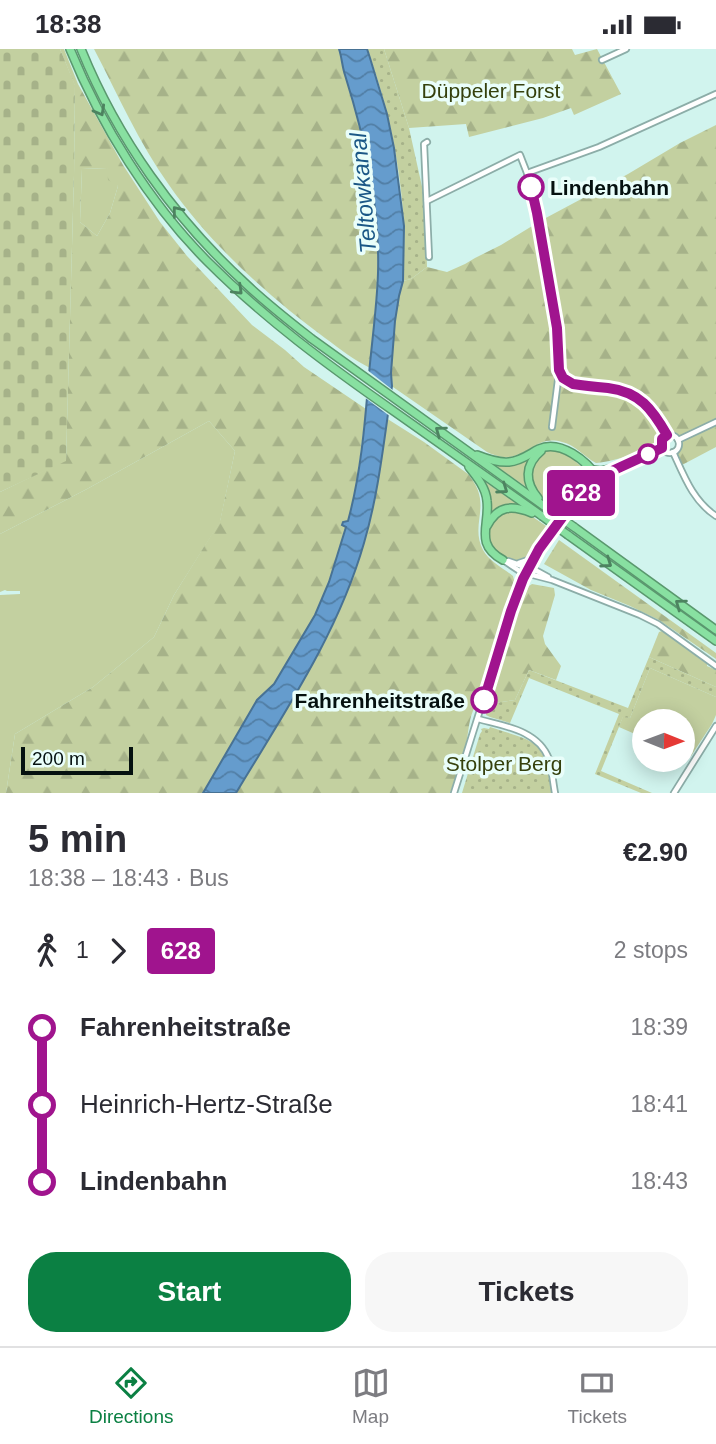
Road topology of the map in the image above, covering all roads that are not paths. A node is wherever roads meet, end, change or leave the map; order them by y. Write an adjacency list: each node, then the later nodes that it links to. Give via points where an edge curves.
1 (70, 49): 20 (highway, one-way to 20, via 119,146 207,261 289,335)
2 (80, 49): 18 (highway, one-way to 2, via 290,322 215,254 155,183 121,130)
3 (626, 49): 4 (street)
4 (602, 60)
5 (716, 94): 7 (street, via 599,148)
6 (427, 142): 8 (street)
7 (527, 173): 8 (street, via 520,155); 10 (street, via 557,328)
8 (427, 201): 9 (street)
9 (429, 257)
10 (559, 370): 12 (street); 13 (street, via 573,384 633,395 653,411)
11 (716, 422): 14 (street)
12 (552, 427)
13 (667, 435): 14 (street); 16 (street)
14 (678, 440): 17 (street)
15 (551, 446): 18 (highway, via 508,463); 19 (highway); 24 (highway, via 537,454 528,471 531,487)
16 (662, 448): 17 (street); 21 (street)
17 (673, 452): 26 (street, via 694,495)
18 (470, 453): 24 (highway)
19 (575, 457): 22 (highway); 23 (highway)
20 (465, 461): 25 (highway, one-way to 25); 27 (highway, via 487,499)
21 (620, 467): 22 (highway); 23 (street)
22 (592, 470): 23 (highway)
23 (596, 479): 28 (street)
24 (546, 507): 32 (highway, one-way to 24, bridge)
25 (542, 516): 27 (highway, via 520,508 505,509 494,516); 33 (highway, one-way to 33, bridge)
26 (716, 516)
27 (484, 533): 29 (highway, via 491,552)
28 (539, 549): 30 (street, via 524,562); 31 (street)
29 (503, 560): 30 (street); 31 (street)
30 (514, 563): 31 (street)
31 (527, 571): 34 (street, via 542,573 658,624); 35 (street)
32 (716, 630)
33 (716, 641)
34 (716, 666)
35 (478, 719): 37 (street); 38 (street, via 536,740 549,761)
36 (716, 726): 39 (street)
37 (454, 793)
38 (555, 793)
39 (674, 793)

